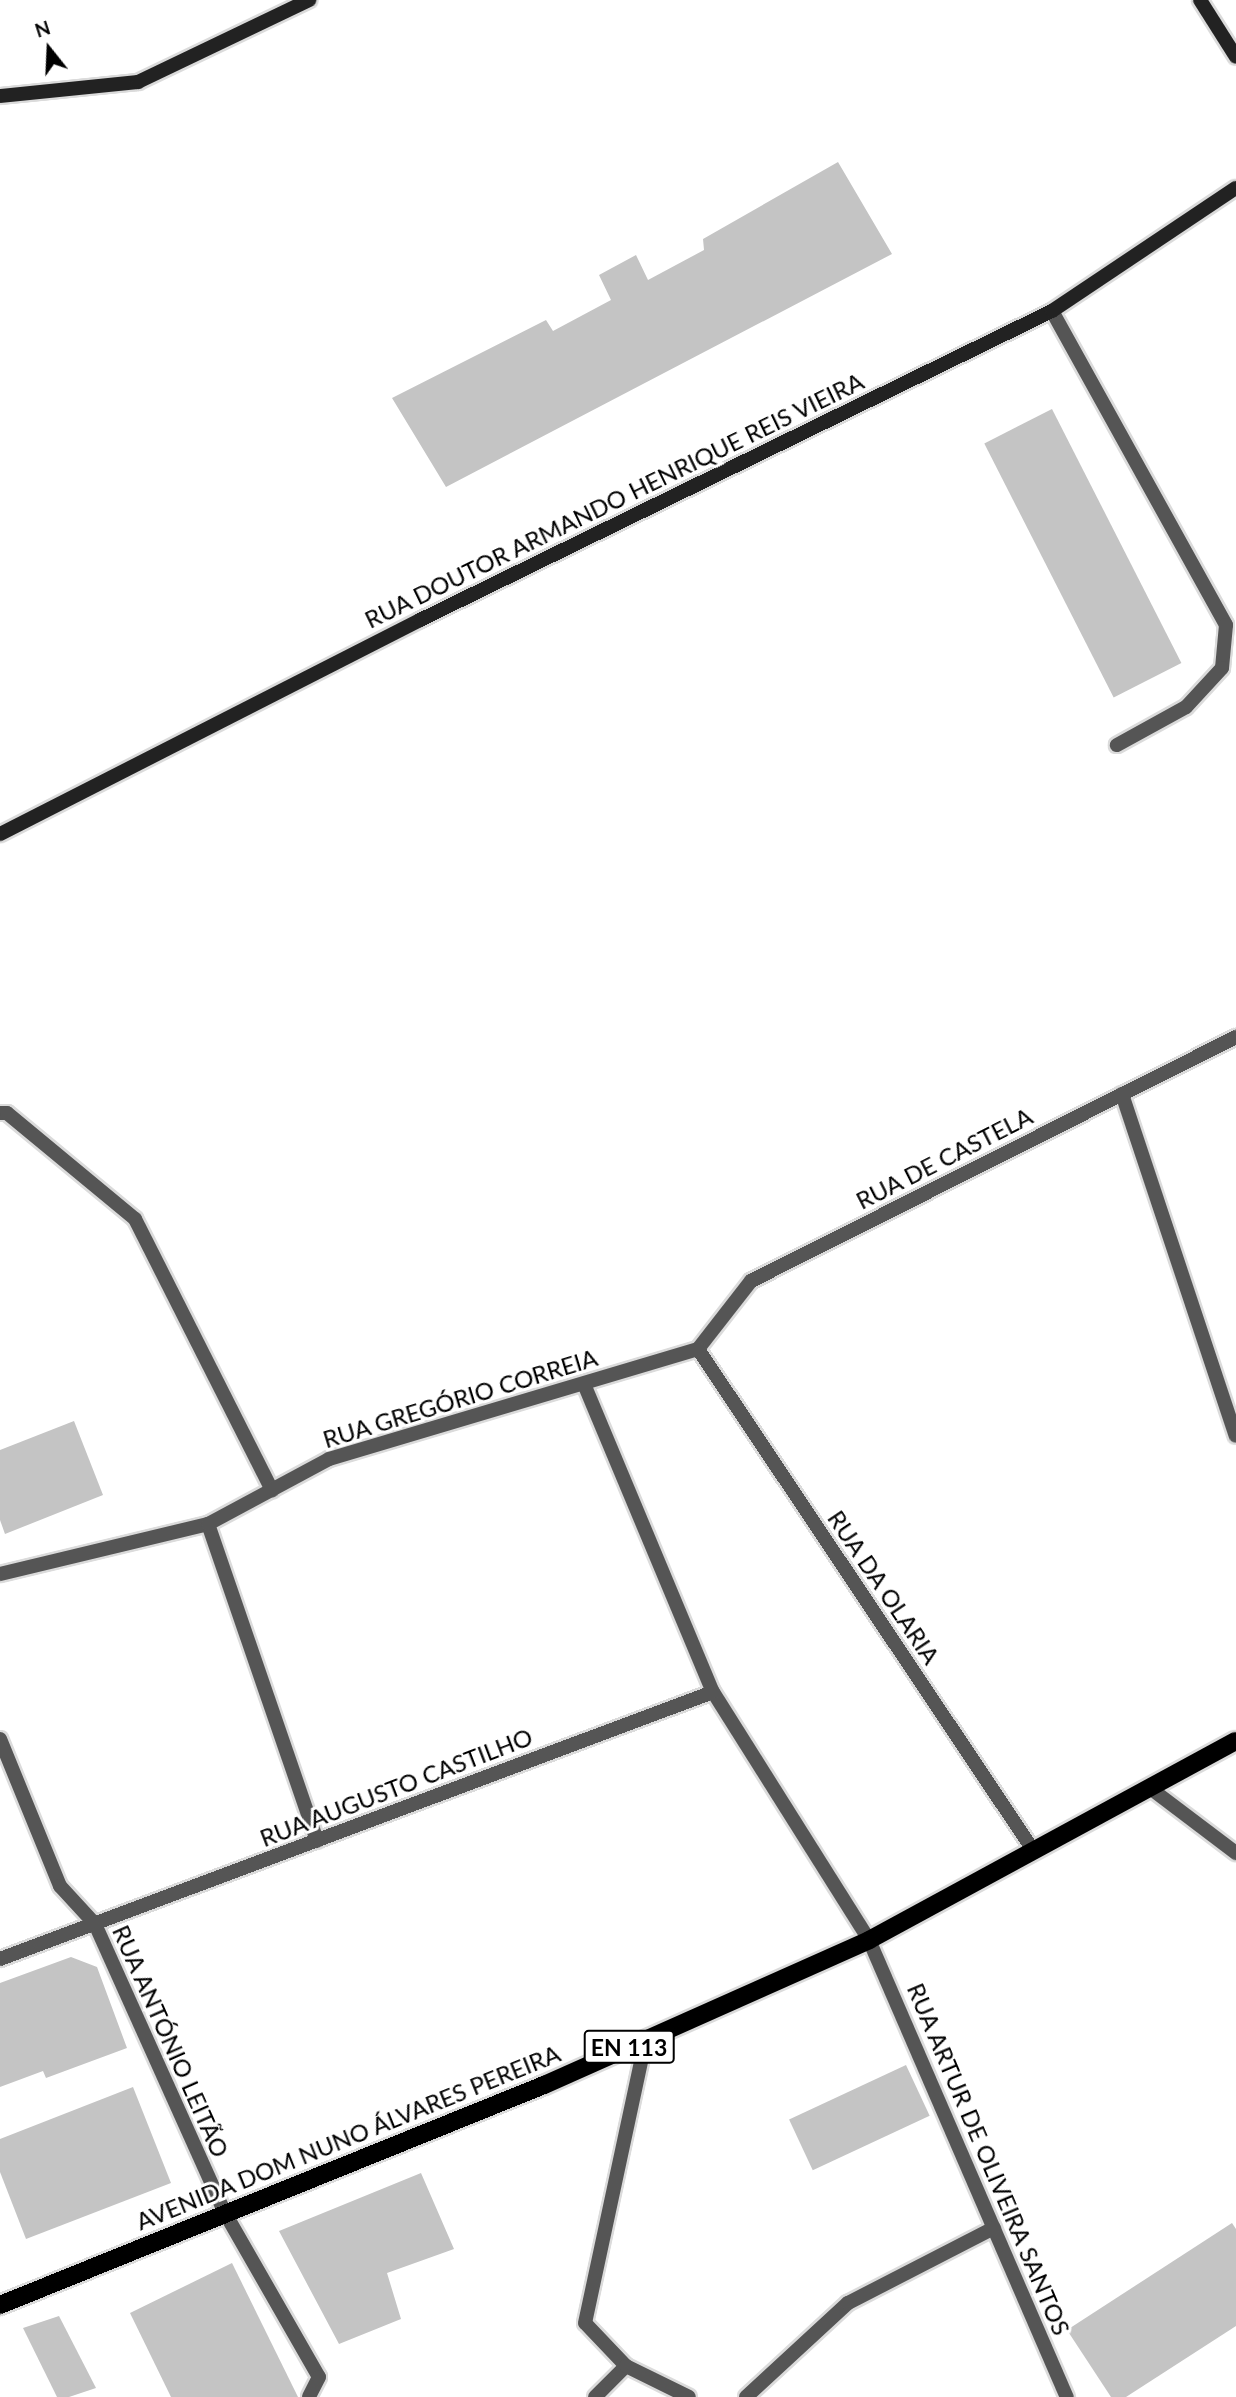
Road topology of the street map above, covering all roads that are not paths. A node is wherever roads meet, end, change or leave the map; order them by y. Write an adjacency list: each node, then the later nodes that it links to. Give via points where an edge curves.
1 (309, 0): 4 (street, via 138,82)
2 (1200, 0): 3 (street)
3 (1236, 57)
4 (0, 96)
5 (1236, 188): 6 (street, RUA DOUTOR ARMANDO HENRIQUE REIS VIEIRA)
6 (1052, 311): 7 (street, via 1226,625 1222,668 1186,707); 8 (street, RUA DOUTOR ARMANDO HENRIQUE REIS VIEIRA, via 420,620)
7 (1117, 745)
8 (0, 834)
9 (1236, 1037): 10 (street, RUA DE CASTELA)
10 (1122, 1094): 12 (street, RUA DE CASTELA, via 751,1281); 14 (street)
11 (0, 1113): 15 (street, via 7,1113 135,1219)
12 (698, 1349): 13 (street, RUA GREGÓRIO CORREIA); 23 (street, RUA DA OLARIA)
13 (584, 1384): 15 (street, RUA GREGÓRIO CORREIA, via 329,1460); 18 (street, RUA ARTUR DE OLIVEIRA SANTOS)
14 (1236, 1436)
15 (272, 1490): 16 (street, RUA GREGÓRIO CORREIA)
16 (208, 1524): 17 (street, RUA GREGÓRIO CORREIA); 22 (street)
17 (0, 1574)
18 (713, 1692): 22 (street, RUA AUGUSTO CASTILHO); 26 (street, RUA ARTUR DE OLIVEIRA SANTOS)
19 (0, 1739): 25 (street, RUA ANTÓNIO LEITÃO, via 60,1886)
20 (1236, 1741): 21 (main road, AVENIDA DOM NUNO ÁLVARES PEREIRA / EN 113)
21 (1150, 1788): 23 (main road, AVENIDA DOM NUNO ÁLVARES PEREIRA / EN 113); 24 (street)
22 (317, 1841): 25 (street, RUA AUGUSTO CASTILHO)
23 (1033, 1850): 26 (main road, AVENIDA DOM NUNO ÁLVARES PEREIRA / EN 113)
24 (1236, 1853)
25 (94, 1924): 27 (street, RUA AUGUSTO CASTILHO); 29 (street, RUA ANTÓNIO LEITÃO)
26 (869, 1940): 28 (main road, AVENIDA DOM NUNO ÁLVARES PEREIRA / EN 113); 30 (street, RUA ARTUR DE OLIVEIRA SANTOS)
27 (0, 1959)
28 (646, 2039): 29 (main road, AVENIDA DOM NUNO ÁLVARES PEREIRA / EN 113); 32 (street, via 585,2323)
29 (225, 2213): 31 (main road, AVENIDA DOM NUNO ÁLVARES PEREIRA / EN 113); 33 (street, RUA ANTÓNIO LEITÃO, via 319,2377)
30 (994, 2228): 36 (street, via 848,2303); 37 (street, RUA ARTUR DE OLIVEIRA SANTOS)
31 (0, 2305)
32 (626, 2366): 34 (street); 35 (street)
33 (309, 2397)
34 (595, 2397)
35 (689, 2397)
36 (746, 2397)
37 (1067, 2397)

